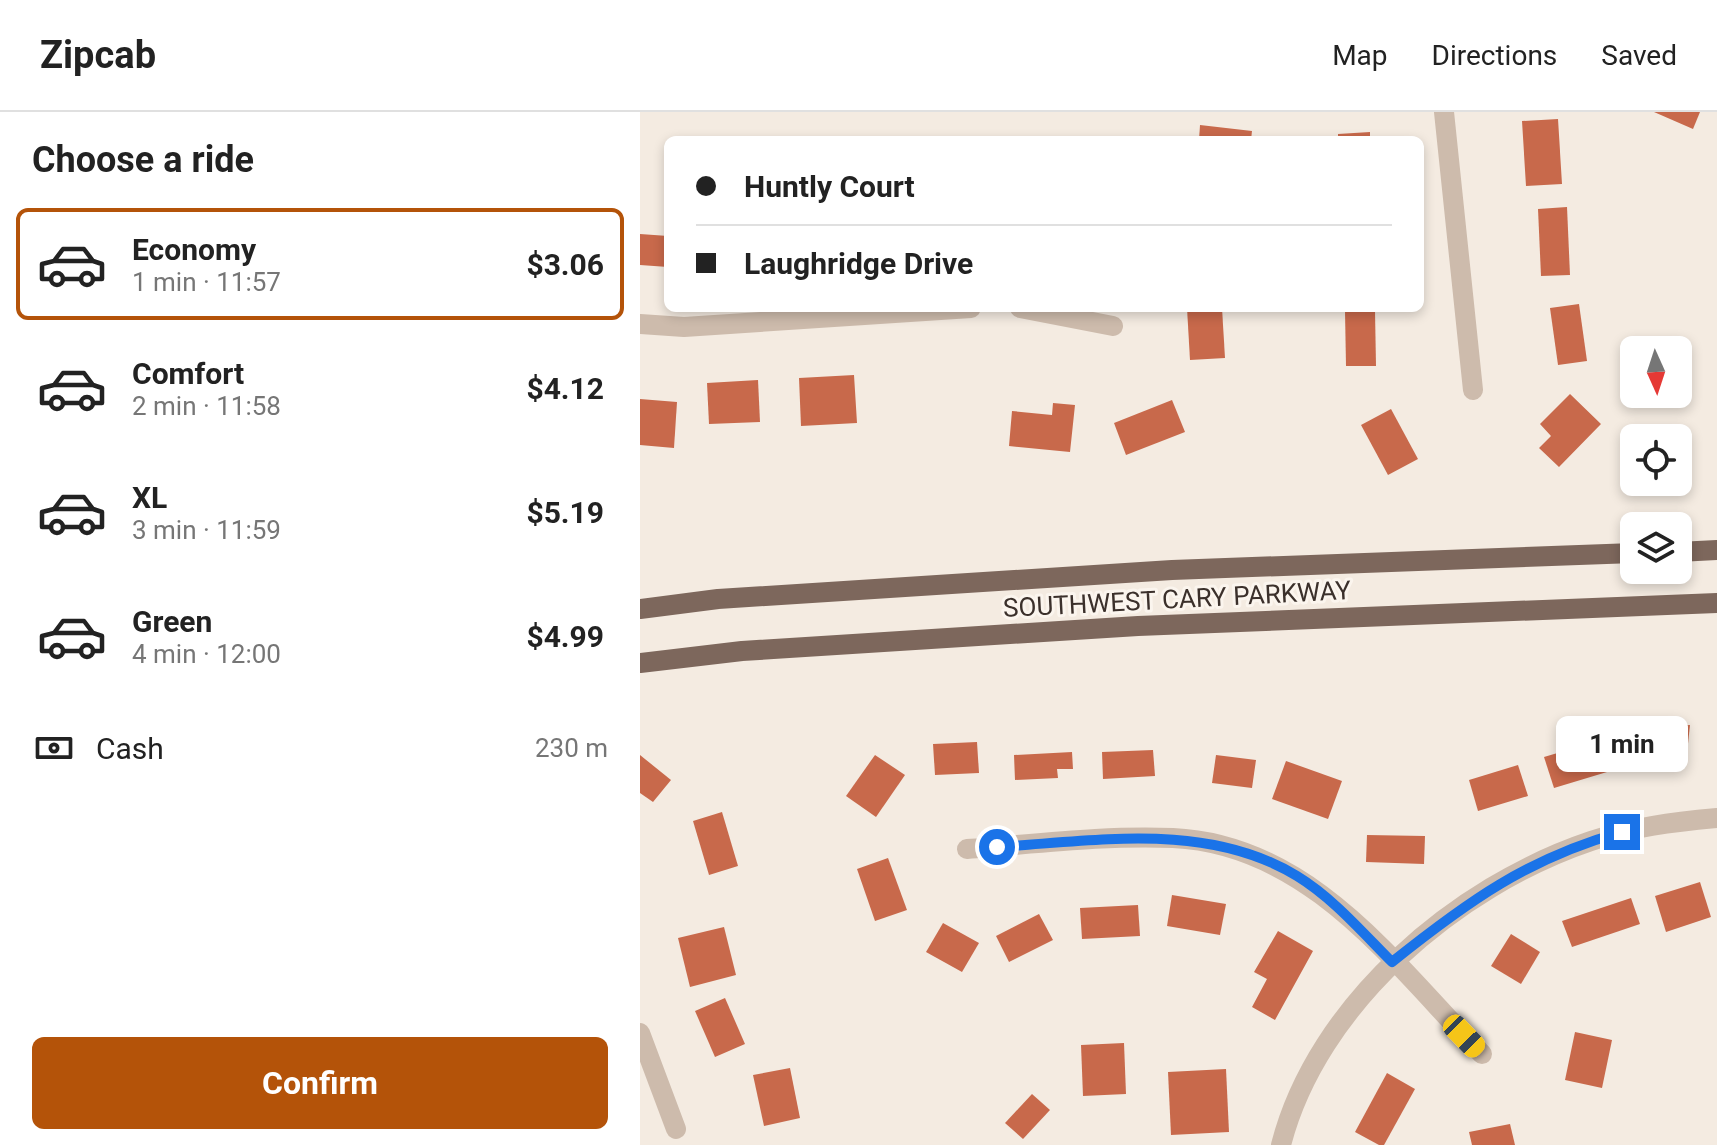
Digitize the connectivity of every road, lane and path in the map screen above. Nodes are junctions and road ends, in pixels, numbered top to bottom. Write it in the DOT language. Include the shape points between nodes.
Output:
graph roads {
  1 [pos="1444,112"];
  2 [pos="911,312"];
  3 [pos="1041,312"];
  4 [pos="640,324"];
  5 [pos="1113,326"];
  6 [pos="1473,390"];
  7 [pos="1717,550"];
  8 [pos="1692,551"];
  9 [pos="1620,554"];
  10 [pos="1717,603"];
  11 [pos="640,609"];
  12 [pos="640,663"];
  13 [pos="1717,818"];
  14 [pos="967,849"];
  15 [pos="1392,962"];
  16 [pos="640,1033"];
  17 [pos="1482,1054"];
  18 [pos="676,1129"];
  19 [pos="1281,1145"];
  1 -- 6 [label="street"];
  2 -- 4 [label="street" via="684,327"];
  3 -- 5 [label="street"];
  7 -- 8 [label="main road"];
  9 -- 11 [label="main road, SOUTHWEST CARY PARKWAY" via="1157,571 733,598"];
  10 -- 12 [label="main road, SOUTHWEST CARY PARKWAY" via="1138,626 742,651"];
  13 -- 15 [label="street" via="1622,832 1530,867 1472,899"];
  14 -- 15 [label="street" via="1174,838 1238,851 1299,877 1334,903"];
  15 -- 17 [label="street"];
  15 -- 19 [label="street" via="1319,1058 1297,1095"];
  16 -- 18 [label="street"];
}
